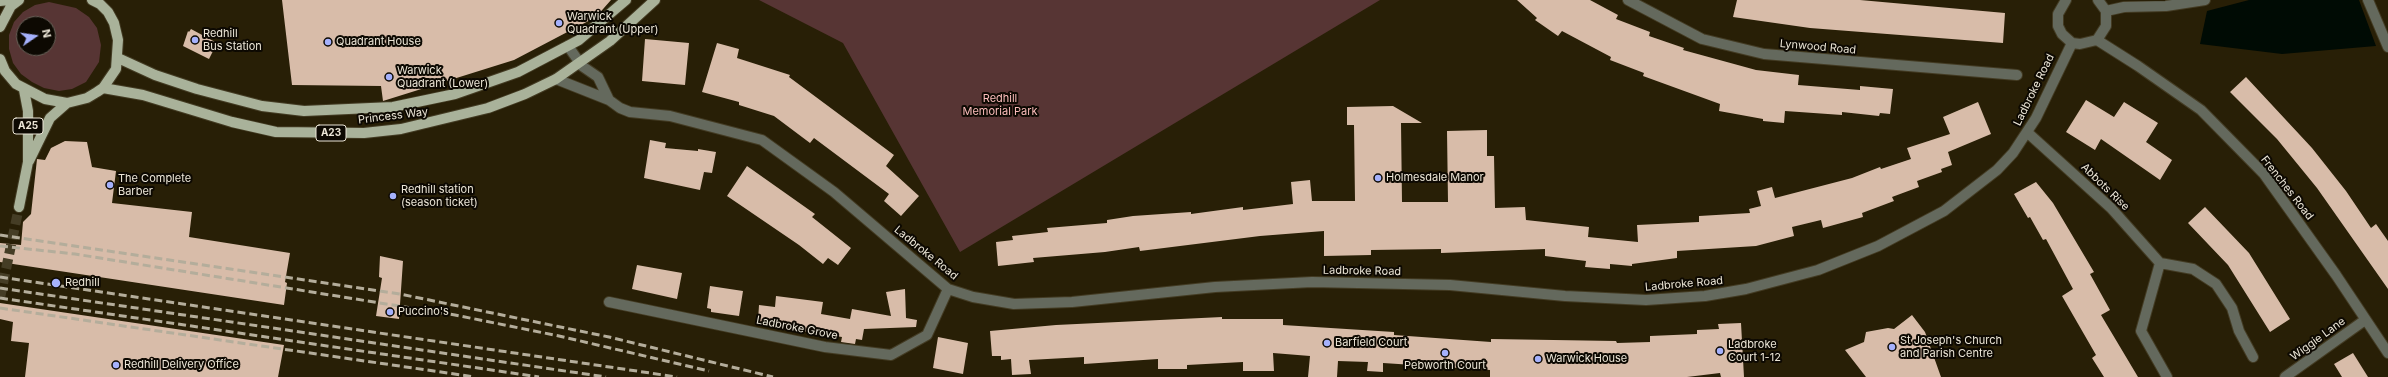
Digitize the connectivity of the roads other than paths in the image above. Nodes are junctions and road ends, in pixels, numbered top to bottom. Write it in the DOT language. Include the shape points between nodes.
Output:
graph roads {
  1 [pos="9,0"];
  2 [pos="19,0"];
  3 [pos="92,0"];
  4 [pos="626,0"];
  5 [pos="655,0"];
  6 [pos="1628,0"];
  7 [pos="2066,0"];
  8 [pos="2098,0"];
  9 [pos="2204,0"];
  10 [pos="2368,0"];
  11 [pos="0,1"];
  12 [pos="2106,11"];
  13 [pos="0,27"];
  14 [pos="2097,40"];
  15 [pos="2072,43"];
  16 [pos="568,46"];
  17 [pos="2388,47"];
  18 [pos="118,58"];
  19 [pos="580,61"];
  20 [pos="0,62"];
  21 [pos="2016,75"];
  22 [pos="556,79"];
  23 [pos="103,88"];
  24 [pos="24,90"];
  25 [pos="609,100"];
  26 [pos="67,103"];
  27 [pos="2028,133"];
  28 [pos="28,162"];
  29 [pos="19,207"];
  30 [pos="2160,263"];
  31 [pos="948,289"];
  32 [pos="609,302"];
  33 [pos="2365,320"];
  34 [pos="2388,353"];
  35 [pos="2254,357"];
  36 [pos="2167,377"];
  37 [pos="2285,377"];
  1 -- 11 [label="main road"];
  2 -- 13 [label="main road" via="12,6"];
  3 -- 18 [label="main road" via="100,4 114,23 118,40"];
  4 -- 16 [label="main road, Princess Way / A23" via="579,40"];
  5 -- 19 [label="main road, Princess Way / A23" via="610,41"];
  6 -- 21 [label="street, Lynwood Road" via="1702,39 1764,54"];
  7 -- 15 [label="street" via="2058,14 2058,26"];
  8 -- 12 [label="street"];
  9 -- 12 [label="street"];
  10 -- 17 [label="street"];
  12 -- 14 [label="street" via="2106,26"];
  14 -- 15 [label="street" via="2089,44"];
  14 -- 33 [label="street, Frenches Road" via="2201,110 2264,174 2336,274"];
  15 -- 27 [label="street, Ladbroke Road"];
  16 -- 18 [label="main road, Princess Way / A23" via="518,72 455,94 393,107 345,110 304,111 262,106 196,89 155,75"];
  16 -- 19 [label="street"];
  18 -- 23 [label="main road" via="116,69"];
  19 -- 22 [label="main road, Princess Way / A23"];
  19 -- 25 [label="street" via="582,66 598,77"];
  20 -- 24 [label="main road" via="10,78"];
  22 -- 23 [label="main road, Princess Way / A23" via="525,94 455,117 401,129 364,133 276,132 143,96"];
  22 -- 25 [label="street, Ladbroke Road"];
  23 -- 26 [label="main road" via="87,98"];
  24 -- 26 [label="main road" via="45,99"];
  24 -- 28 [label="main road, A25" via="28,111"];
  25 -- 31 [label="street, Ladbroke Road" via="630,112 670,116 762,140 834,192"];
  26 -- 28 [label="main road, A25" via="50,118"];
  27 -- 30 [label="street, Abbots Rise" via="2111,208"];
  27 -- 31 [label="street, Ladbroke Road" via="1997,170 1944,211 1914,228 1818,270 1746,289 1705,296 1646,300 1565,296 1450,285 1312,282 1215,287 1072,302 1014,304 973,297"];
  28 -- 29 [label="main road, A25"];
  30 -- 35 [label="street" via="2192,269 2216,284 2232,308 2239,331"];
  30 -- 36 [label="street" via="2141,331"];
  31 -- 32 [label="street, Ladbroke Grove" via="927,335 891,355 825,347"];
  33 -- 34 [label="street, Frenches Road"];
  33 -- 37 [label="street, Wiggie Lane"];
}
